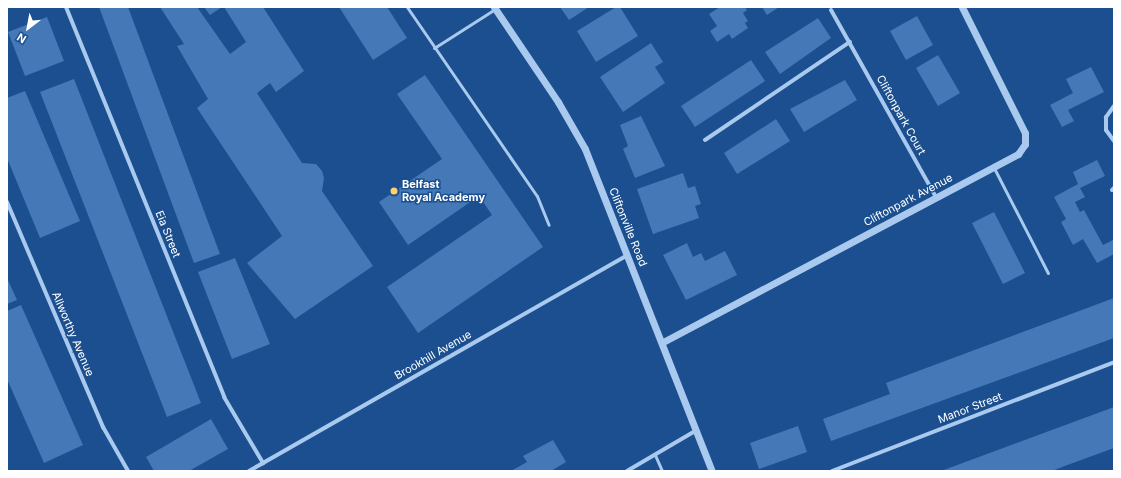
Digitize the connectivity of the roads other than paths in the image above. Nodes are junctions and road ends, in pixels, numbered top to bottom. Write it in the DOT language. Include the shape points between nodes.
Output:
graph roads {
  1 [pos="66,7"];
  2 [pos="407,7"];
  3 [pos="962,7"];
  4 [pos="495,8"];
  5 [pos="831,10"];
  6 [pos="850,42"];
  7 [pos="434,48"];
  8 [pos="1114,106"];
  9 [pos="706,140"];
  10 [pos="1114,141"];
  11 [pos="993,167"];
  12 [pos="936,197"];
  13 [pos="7,202"];
  14 [pos="549,225"];
  15 [pos="627,255"];
  16 [pos="1048,273"];
  17 [pos="663,342"];
  18 [pos="1114,362"];
  19 [pos="697,430"];
  20 [pos="655,455"];
  21 [pos="263,463"];
  22 [pos="128,471"];
  23 [pos="249,471"];
  24 [pos="627,471"];
  25 [pos="662,471"];
  26 [pos="712,471"];
  27 [pos="832,471"];
  1 -- 21 [label="street, Eia Street" via="224,397"];
  2 -- 7 [label="lane"];
  3 -- 11 [label="street, Cliftonpark Avenue" via="1025,133 1025,144 1018,154"];
  4 -- 7 [label="lane"];
  4 -- 15 [label="street, Cliftonville Road" via="558,102 585,149"];
  5 -- 6 [label="street, Cliftonpark Court"];
  6 -- 9 [label="street"];
  6 -- 12 [label="street, Cliftonpark Court"];
  7 -- 14 [label="lane" via="537,196"];
  8 -- 10 [label="street" via="1106,117 1106,130"];
  11 -- 12 [label="street, Cliftonpark Avenue"];
  11 -- 16 [label="lane"];
  12 -- 17 [label="street, Cliftonpark Avenue"];
  13 -- 22 [label="street, Allworthy Avenue" via="103,427"];
  15 -- 17 [label="street, Cliftonville Road"];
  15 -- 21 [label="street, Brookhill Avenue"];
  17 -- 19 [label="street, Cliftonville Road"];
  18 -- 27 [label="street, Manor Street"];
  19 -- 20 [label="street"];
  19 -- 26 [label="street, Cliftonville Road"];
  20 -- 24 [label="street"];
  20 -- 25 [label="lane"];
  21 -- 23 [label="street, Brookhill Avenue"];
}
